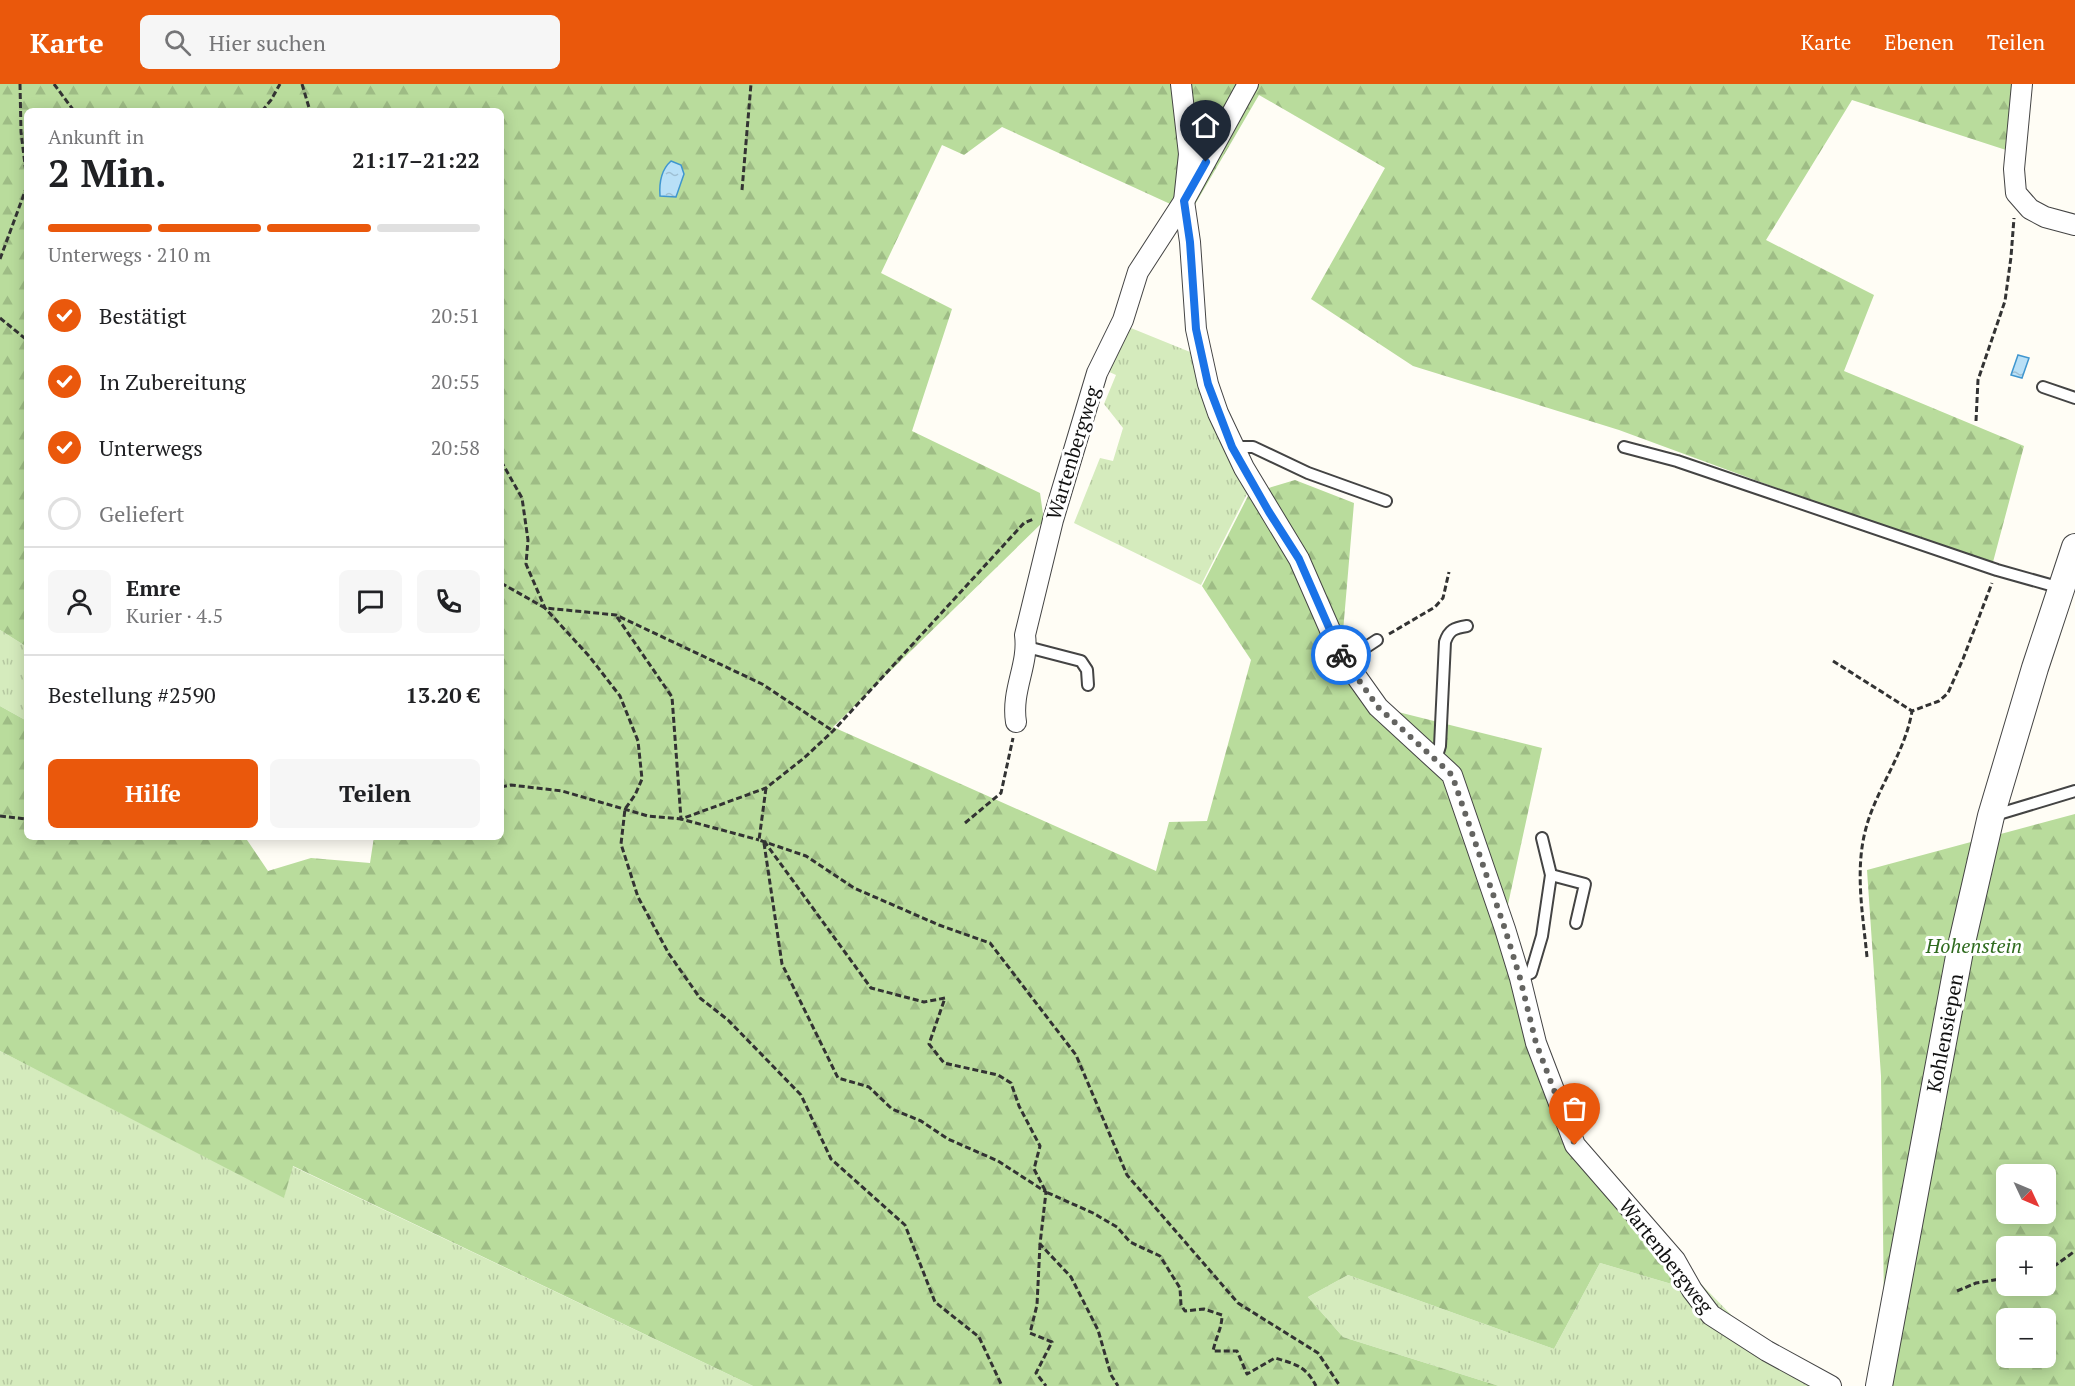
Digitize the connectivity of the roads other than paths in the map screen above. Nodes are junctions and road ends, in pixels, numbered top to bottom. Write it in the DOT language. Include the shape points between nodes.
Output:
graph roads {
  1 [pos="1181,84"];
  2 [pos="1248,84"];
  3 [pos="2022,84"];
  4 [pos="1184,201"];
  5 [pos="2075,225"];
  6 [pos="2043,387"];
  7 [pos="2075,398"];
  8 [pos="1232,447"];
  9 [pos="1624,447"];
  10 [pos="1386,501"];
  11 [pos="2075,547"];
  12 [pos="2067,577"];
  13 [pos="1467,626"];
  14 [pos="1377,640"];
  15 [pos="1027,647"];
  16 [pos="1345,661"];
  17 [pos="1088,685"];
  18 [pos="1016,722"];
  19 [pos="1436,759"];
  20 [pos="2075,791"];
  21 [pos="1991,816"];
  22 [pos="1542,838"];
  23 [pos="1551,875"];
  24 [pos="1576,924"];
  25 [pos="1520,978"];
  26 [pos="1831,1386"];
  27 [pos="1879,1386"];
  1 -- 4 [label="street, Wartenbergweg" via="1189,154"];
  2 -- 4 [label="street"];
  3 -- 5 [label="street" via="2014,169 2016,193 2030,209"];
  4 -- 8 [label="street, Wartenbergweg" via="1196,329 1208,384"];
  4 -- 15 [label="street, Wartenbergweg" via="1138,272 1123,320 1097,374 1053,520 1025,635"];
  6 -- 7 [label="lane"];
  8 -- 10 [label="lane" via="1252,447 1308,473"];
  8 -- 16 [label="street, Wartenbergweg" via="1299,559"];
  9 -- 12 [label="lane" via="1677,461 1996,570"];
  11 -- 12 [label="street, Kohlensiepen"];
  12 -- 21 [label="street, Kohlensiepen"];
  13 -- 19 [label="lane" via="1452,629 1444,642 1440,746"];
  14 -- 16 [label="lane"];
  15 -- 17 [label="lane" via="1081,661 1087,670"];
  15 -- 18 [label="street, Wartenbergweg" via="1014,706"];
  16 -- 19 [label="street, Wartenbergweg" via="1378,707"];
  19 -- 25 [label="street, Wartenbergweg" via="1452,775"];
  20 -- 21 [label="lane"];
  21 -- 27 [label="street, Kohlensiepen" via="1960,951"];
  22 -- 23 [label="lane"];
  23 -- 24 [label="lane" via="1585,884"];
  23 -- 25 [label="lane" via="1542,936 1531,973"];
  25 -- 26 [label="street, Wartenbergweg" via="1536,1043 1575,1145 1675,1260 1711,1315"];
}
